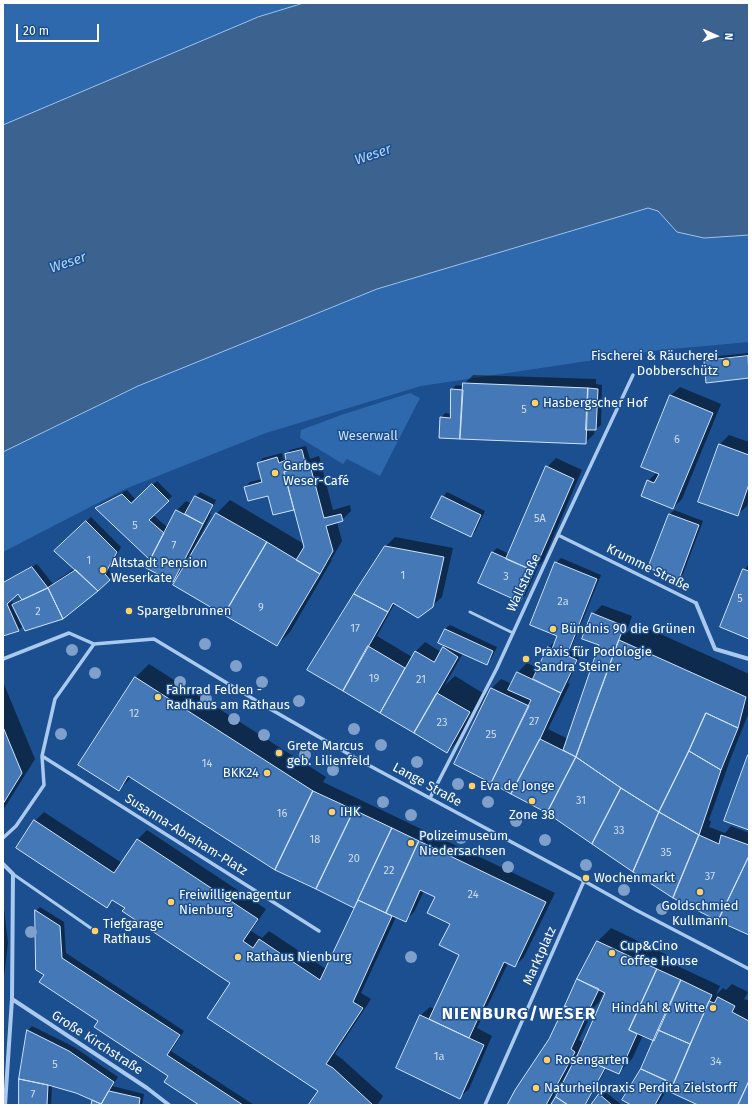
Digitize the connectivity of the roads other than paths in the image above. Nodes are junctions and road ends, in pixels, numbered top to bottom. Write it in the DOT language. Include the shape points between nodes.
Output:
graph roads {
  1 [pos="633,375"];
  2 [pos="558,535"];
  3 [pos="696,603"];
  4 [pos="470,612"];
  5 [pos="513,633"];
  6 [pos="94,644"];
  7 [pos="3,659"];
  8 [pos="749,659"];
  9 [pos="42,756"];
  10 [pos="430,798"];
  11 [pos="3,838"];
  12 [pos="3,864"];
  13 [pos="12,874"];
  14 [pos="584,881"];
  15 [pos="95,931"];
  16 [pos="319,931"];
  17 [pos="749,969"];
  18 [pos="12,999"];
  19 [pos="5,1105"];
  20 [pos="169,1105"];
  21 [pos="485,1105"];
  1 -- 2 [label="street, Wallstraße"];
  2 -- 3 [label="street, Krumme Straße"];
  2 -- 5 [label="street, Wallstraße"];
  3 -- 8 [label="street, Krumme Straße" via="715,649"];
  4 -- 5 [label="lane"];
  5 -- 10 [label="street, Wallstraße"];
  6 -- 7 [label="street" via="69,633"];
  6 -- 9 [label="street" via="55,699"];
  6 -- 10 [label="street, Lange Straße" via="154,639 265,706"];
  9 -- 11 [label="street" via="44,785 16,826"];
  9 -- 16 [label="street, Susanna-Abraham-Platz"];
  10 -- 14 [label="street, Lange Straße"];
  12 -- 13 [label="street"];
  13 -- 15 [label="lane"];
  13 -- 18 [label="street"];
  14 -- 17 [label="street, Lange Straße"];
  14 -- 21 [label="street, Marktplatz"];
  18 -- 19 [label="street"];
  18 -- 20 [label="street, Große Kirchstraße"];
}
